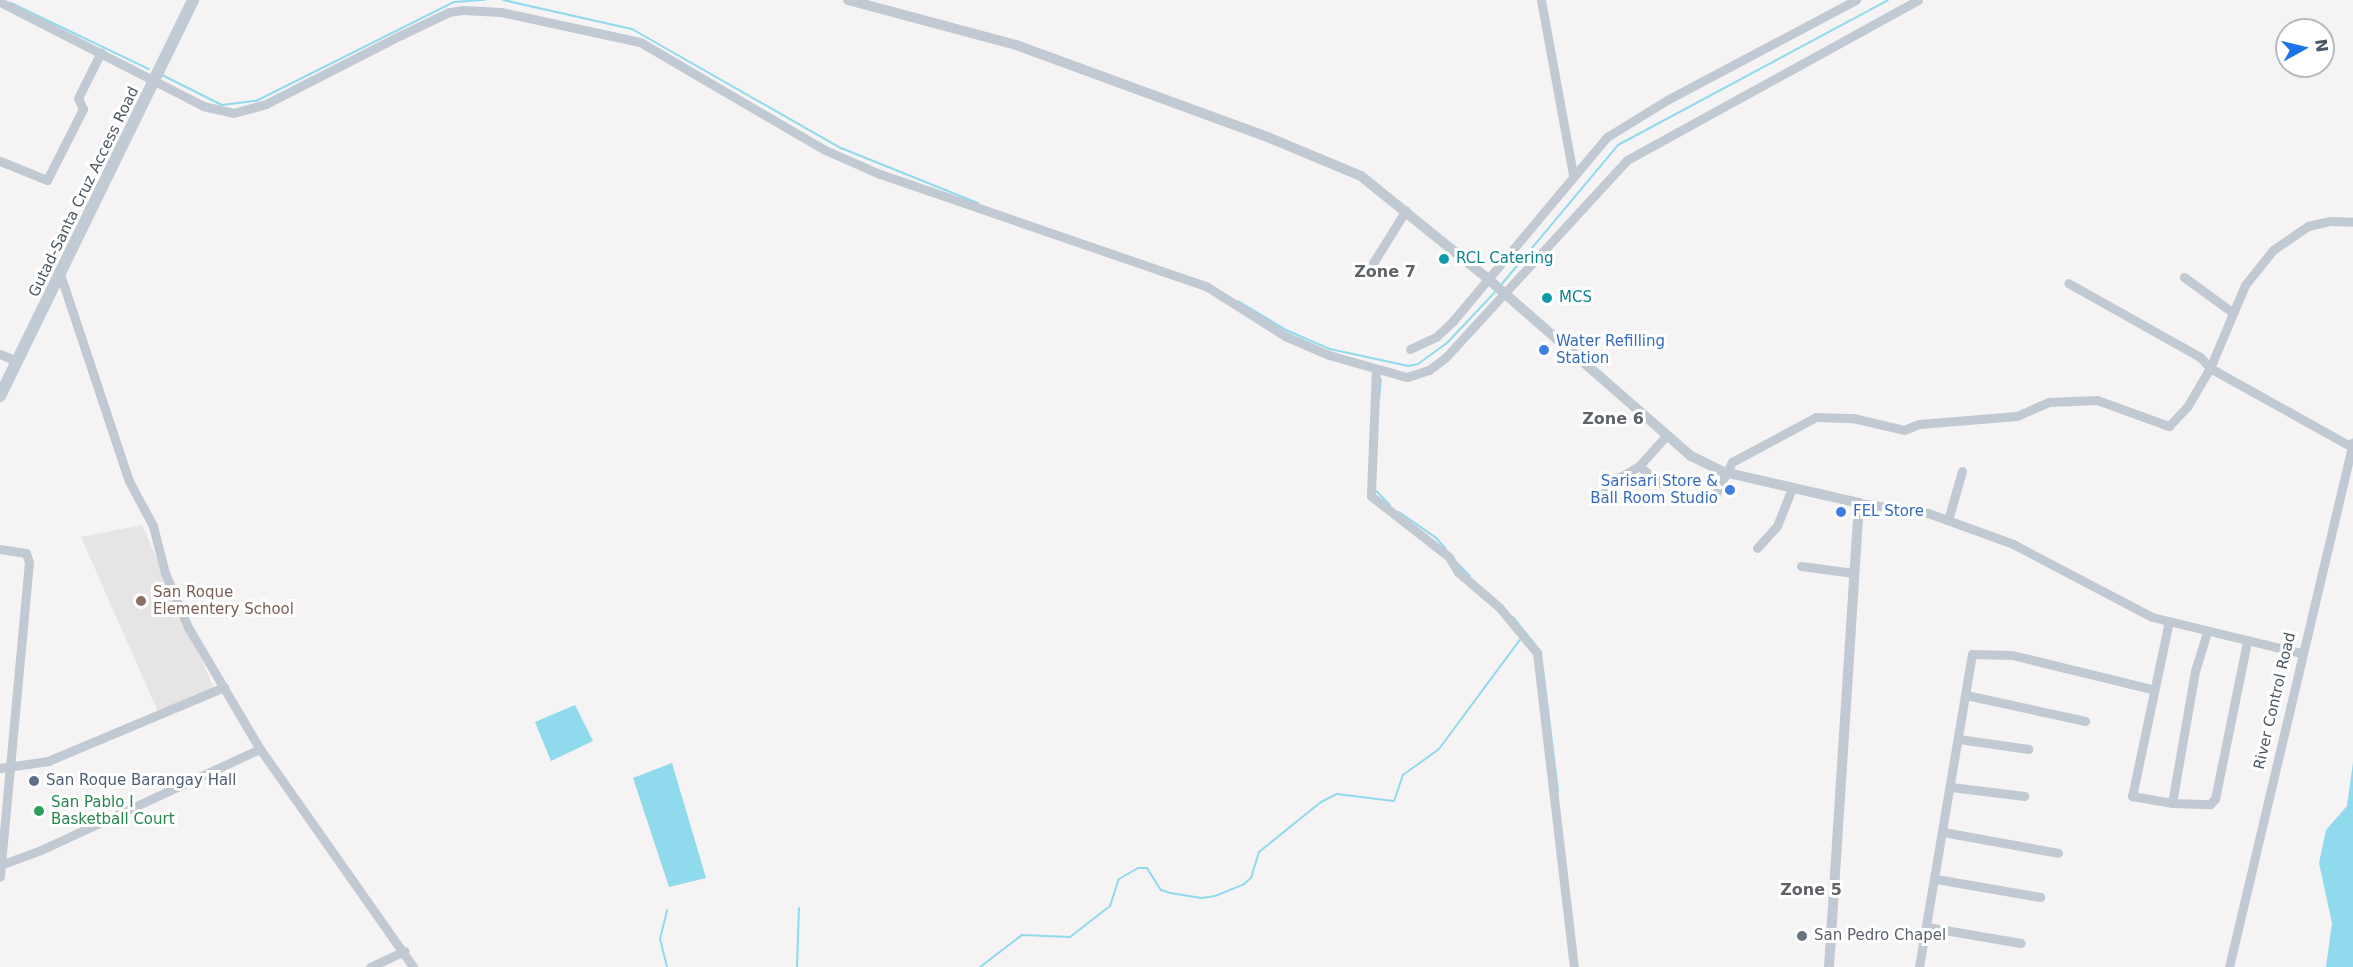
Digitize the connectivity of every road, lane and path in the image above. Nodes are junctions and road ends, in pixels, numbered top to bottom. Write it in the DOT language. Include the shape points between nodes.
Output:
graph roads {
  1 [pos="193,0"];
  2 [pos="848,0"];
  3 [pos="1541,0"];
  4 [pos="1856,0"];
  5 [pos="1918,0"];
  6 [pos="0,2"];
  7 [pos="101,52"];
  8 [pos="155,78"];
  9 [pos="0,161"];
  10 [pos="1573,175"];
  11 [pos="1406,210"];
  12 [pos="2353,222"];
  13 [pos="1373,263"];
  14 [pos="61,277"];
  15 [pos="2184,277"];
  16 [pos="2068,283"];
  17 [pos="1497,288"];
  18 [pos="2232,312"];
  19 [pos="1410,349"];
  20 [pos="0,354"];
  21 [pos="17,361"];
  22 [pos="2210,368"];
  23 [pos="1376,369"];
  24 [pos="0,396"];
  25 [pos="1666,436"];
  26 [pos="2352,444"];
  27 [pos="1639,466"];
  28 [pos="1962,471"];
  29 [pos="1724,472"];
  30 [pos="1660,483"];
  31 [pos="1792,488"];
  32 [pos="1603,494"];
  33 [pos="1712,501"];
  34 [pos="1859,503"];
  35 [pos="1948,520"];
  36 [pos="1757,548"];
  37 [pos="0,549"];
  38 [pos="1801,566"];
  39 [pos="1854,573"];
  40 [pos="2169,621"];
  41 [pos="2207,632"];
  42 [pos="2247,642"];
  43 [pos="2301,653"];
  44 [pos="224,687"];
  45 [pos="2152,688"];
  46 [pos="1966,695"];
  47 [pos="2085,721"];
  48 [pos="1959,739"];
  49 [pos="260,749"];
  50 [pos="2028,749"];
  51 [pos="4,768"];
  52 [pos="1951,787"];
  53 [pos="2024,796"];
  54 [pos="2172,803"];
  55 [pos="1943,832"];
  56 [pos="2058,853"];
  57 [pos="1,865"];
  58 [pos="0,877"];
  59 [pos="1936,879"];
  60 [pos="2040,897"];
  61 [pos="1927,927"];
  62 [pos="2021,943"];
  63 [pos="404,951"];
  64 [pos="370,967"];
  65 [pos="413,967"];
  66 [pos="1574,967"];
  67 [pos="1828,967"];
  68 [pos="1920,967"];
  69 [pos="2229,967"];
  1 -- 8 [label="main road, Gutad-Santa Cruz Access Road"];
  2 -- 11 [label="street" via="1016,45 1270,138 1361,177"];
  3 -- 10 [label="street"];
  4 -- 10 [label="street" via="1632,121 1607,137"];
  5 -- 17 [label="street" via="1640,150"];
  6 -- 7 [label="street"];
  7 -- 8 [label="street"];
  7 -- 9 [label="street" via="78,98 83,108 47,180"];
  8 -- 14 [label="main road, Gutad-Santa Cruz Access Road"];
  8 -- 23 [label="street" via="203,106 233,113 266,104 448,12 501,12 586,29 640,42 825,150 880,174 1206,286 1285,336"];
  10 -- 17 [label="street" via="1525,240"];
  11 -- 13 [label="street"];
  11 -- 17 [label="street"];
  12 -- 18 [label="street" via="2330,221 2308,226 2274,250 2245,285"];
  14 -- 21 [label="main road, Gutad-Santa Cruz Access Road"];
  14 -- 44 [label="street" via="129,481 153,526 165,573 188,627"];
  15 -- 18 [label="street"];
  16 -- 22 [label="street" via="2200,357"];
  17 -- 19 [label="street" via="1436,337"];
  17 -- 23 [label="street" via="1429,370 1407,377"];
  17 -- 25 [label="street"];
  18 -- 22 [label="street" via="2228,334"];
  20 -- 21 [label="street"];
  21 -- 24 [label="main road, Gutad-Santa Cruz Access Road"];
  22 -- 26 [label="street"];
  22 -- 29 [label="street" via="2187,407 2169,426 2097,400 2049,402 2017,416 1919,424 1904,430 1853,418 1816,417 1744,452"];
  23 -- 66 [label="street" via="1371,496 1431,541 1530,640 1537,653"];
  25 -- 27 [label="street"];
  25 -- 29 [label="street" via="1691,456"];
  26 -- 43 [label="street, River Control Road"];
  27 -- 30 [label="street"];
  27 -- 32 [label="street" via="1615,480"];
  28 -- 35 [label="street"];
  29 -- 31 [label="street"];
  29 -- 33 [label="street"];
  31 -- 34 [label="street"];
  31 -- 36 [label="street" via="1777,526"];
  34 -- 35 [label="street" via="1928,513"];
  34 -- 39 [label="street"];
  35 -- 40 [label="street" via="2013,544 2134,610"];
  37 -- 51 [label="street" via="24,553 29,559"];
  38 -- 39 [label="street"];
  39 -- 67 [label="street"];
  40 -- 41 [label="street"];
  40 -- 45 [label="street"];
  41 -- 42 [label="street"];
  41 -- 54 [label="street" via="2195,671"];
  42 -- 43 [label="street"];
  42 -- 54 [label="street" via="2215,799 2210,804"];
  43 -- 69 [label="street, River Control Road"];
  44 -- 49 [label="street"];
  44 -- 51 [label="street" via="42,763"];
  45 -- 46 [label="street" via="2103,674 1982,652 1972,654"];
  45 -- 54 [label="street" via="2132,796"];
  46 -- 47 [label="street"];
  46 -- 48 [label="street"];
  48 -- 50 [label="street"];
  48 -- 52 [label="street"];
  49 -- 57 [label="street"];
  49 -- 63 [label="street"];
  51 -- 57 [label="street"];
  52 -- 53 [label="street"];
  52 -- 55 [label="street"];
  55 -- 56 [label="street"];
  55 -- 59 [label="street"];
  57 -- 58 [label="street"];
  59 -- 60 [label="street"];
  59 -- 61 [label="street"];
  61 -- 62 [label="street"];
  61 -- 68 [label="street"];
  63 -- 64 [label="street"];
  63 -- 65 [label="street"];
}
